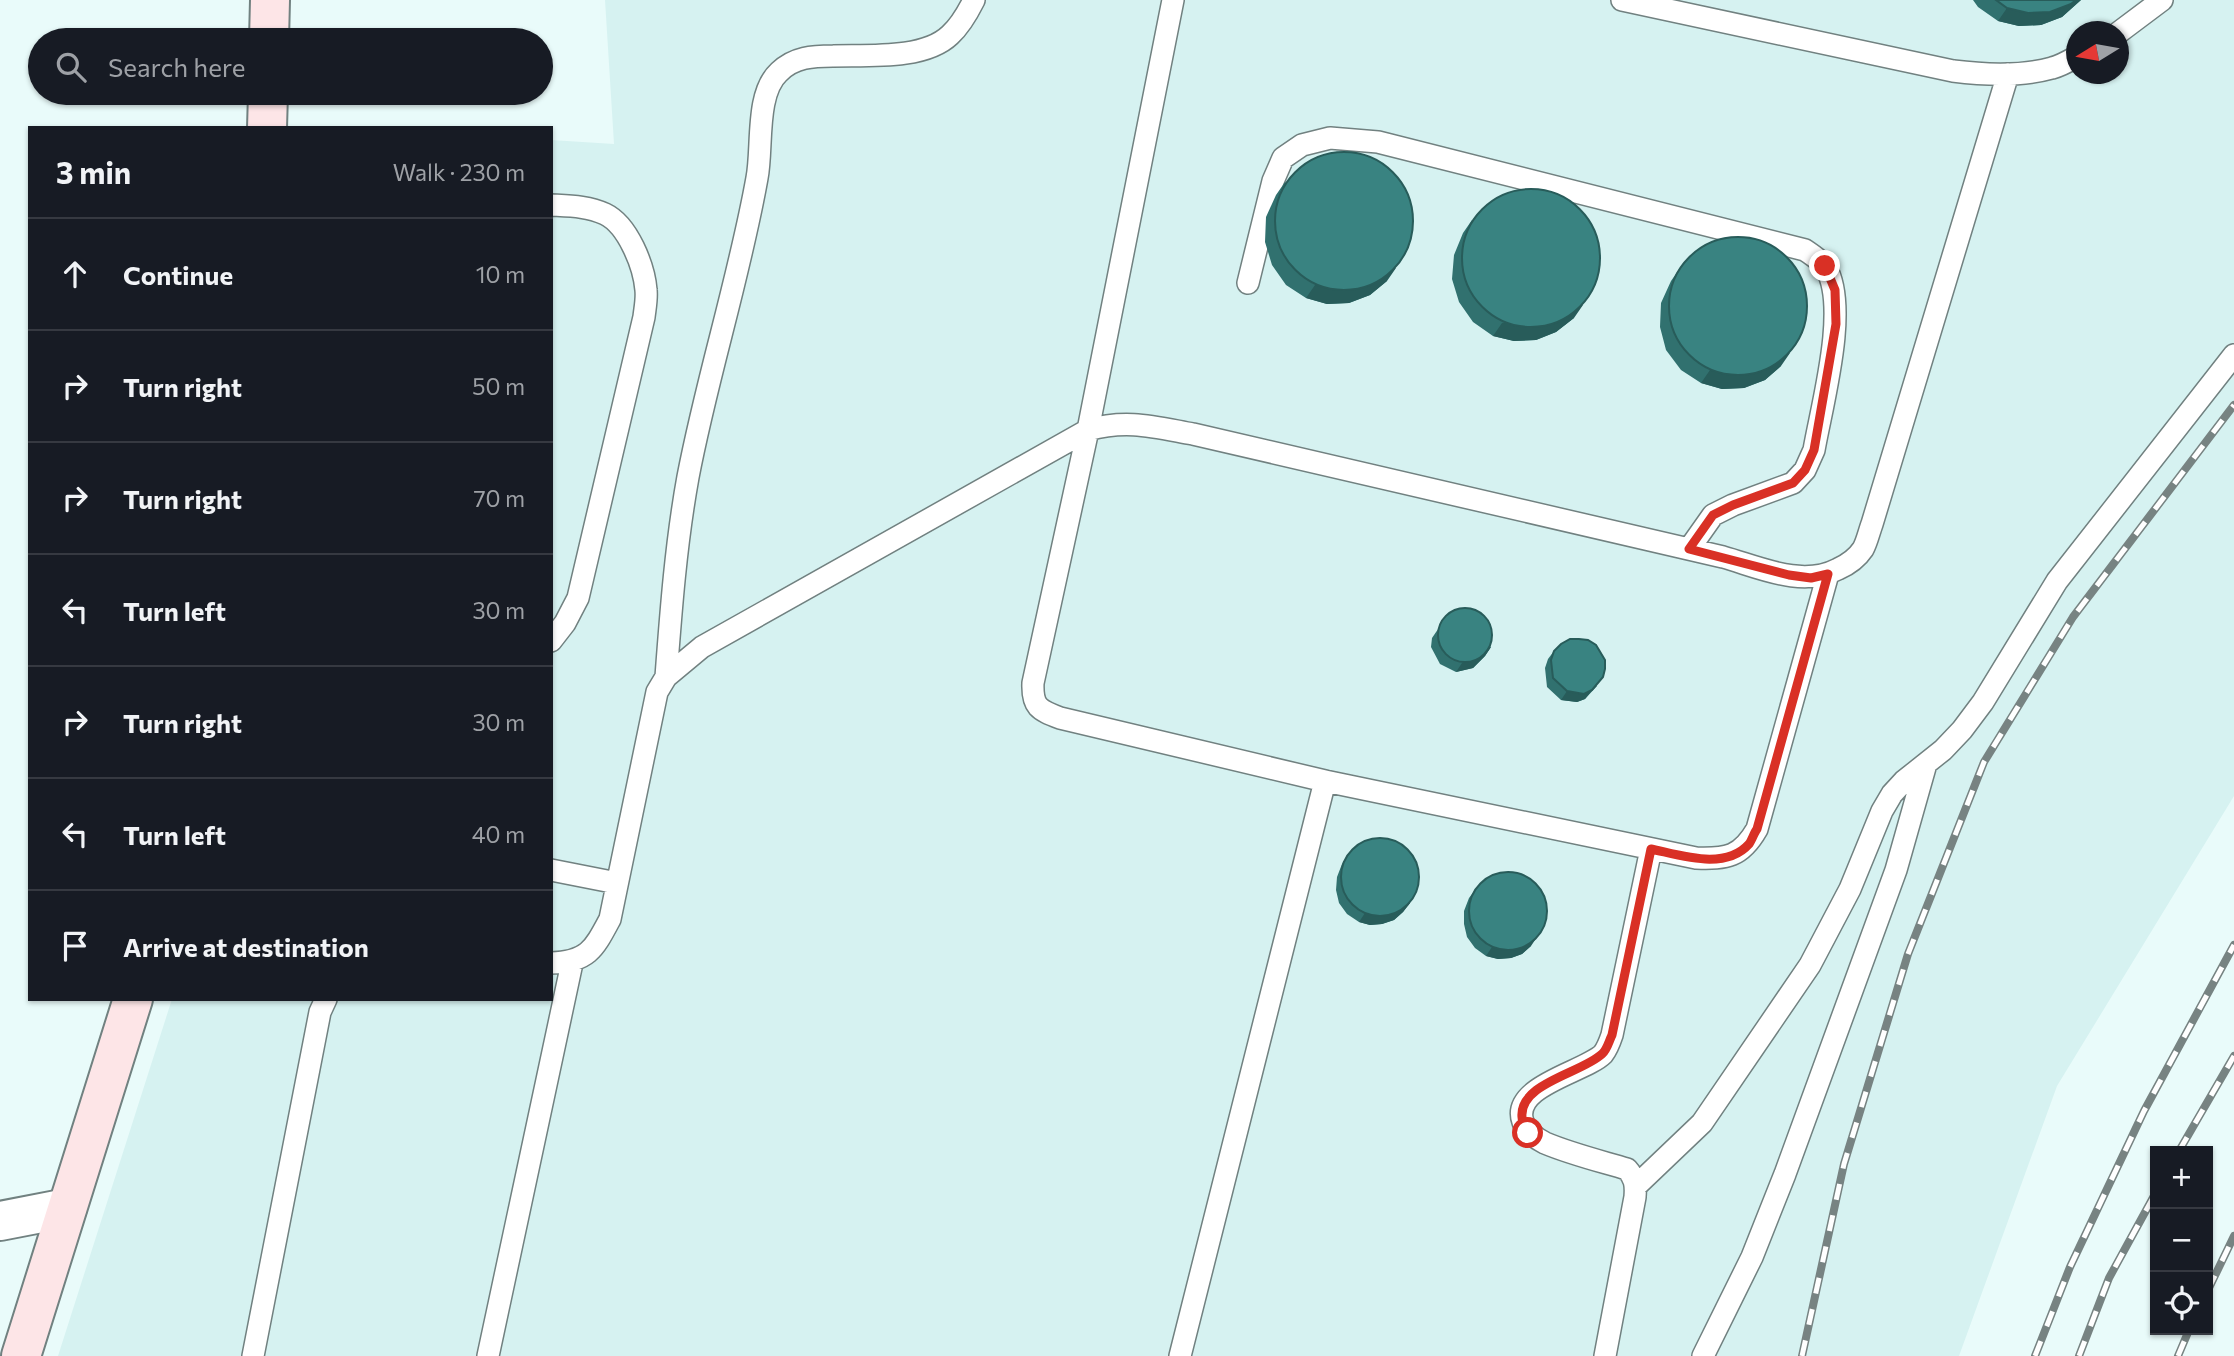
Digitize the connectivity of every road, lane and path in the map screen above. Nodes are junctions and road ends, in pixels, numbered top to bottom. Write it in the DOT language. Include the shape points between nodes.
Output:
graph roads {
  1 [pos="270,0"];
  2 [pos="974,0"];
  3 [pos="1173,0"];
  4 [pos="1622,0"];
  5 [pos="2162,0"];
  6 [pos="2129,25"];
  7 [pos="269,28"];
  8 [pos="2066,62"];
  9 [pos="2008,74"];
  10 [pos="268,105"];
  11 [pos="267,126"];
  12 [pos="553,205"];
  13 [pos="1248,283"];
  14 [pos="2234,355"];
  15 [pos="1087,430"];
  16 [pos="1689,549"];
  17 [pos="1828,574"];
  18 [pos="553,638"];
  19 [pos="666,677"];
  20 [pos="1926,764"];
  21 [pos="1325,782"];
  22 [pos="1651,849"];
  23 [pos="553,870"];
  24 [pos="617,883"];
  25 [pos="561,963"];
  26 [pos="132,1001"];
  27 [pos="325,1001"];
  28 [pos="1636,1186"];
  29 [pos="67,1208"];
  30 [pos="0,1221"];
  31 [pos="21,1356"];
  32 [pos="253,1356"];
  33 [pos="488,1356"];
  34 [pos="1180,1356"];
  35 [pos="1605,1356"];
  36 [pos="1703,1356"];
  1 -- 7 [label="street"];
  2 -- 19 [label="lane" via="950,36 926,49 792,61 767,88 758,177 688,476"];
  3 -- 15 [label="lane"];
  4 -- 9 [label="lane" via="1953,71"];
  5 -- 6 [label="lane"];
  8 -- 9 [label="lane"];
  9 -- 17 [label="lane" via="1872,524 1862,550 1849,564"];
  10 -- 11 [label="street"];
  12 -- 18 [label="lane" via="580,206 608,215 626,234 646,289 645,317 578,598"];
  13 -- 16 [label="lane" via="1283,158 1301,145 1330,138 1378,142 1805,250 1825,266 1835,290 1836,324 1814,450 1793,483 1713,515"];
  14 -- 20 [label="lane" via="2057,581 1962,730"];
  15 -- 16 [label="lane" via="1133,424 1193,434"];
  15 -- 19 [label="lane" via="702,647"];
  15 -- 21 [label="lane" via="1032,698 1042,712 1060,718"];
  16 -- 17 [label="lane" via="1789,575 1811,578"];
  17 -- 22 [label="lane" via="1757,829 1748,844 1717,859"];
  19 -- 24 [label="lane" via="657,692"];
  20 -- 28 [label="lane" via="1892,794 1810,965 1732,1080 1702,1123"];
  20 -- 36 [label="lane" via="1896,870 1785,1174 1752,1257"];
  21 -- 22 [label="lane"];
  21 -- 34 [label="lane"];
  22 -- 28 [label="lane" via="1612,1035 1604,1053 1535,1091 1525,1102 1521,1118 1528,1133 1545,1143 1627,1169"];
  23 -- 24 [label="lane"];
  24 -- 25 [label="lane" via="610,919 595,948"];
  25 -- 33 [label="lane"];
  26 -- 29 [label="street"];
  27 -- 32 [label="lane"];
  28 -- 35 [label="lane"];
  29 -- 30 [label="street"];
  29 -- 31 [label="street"];
}
